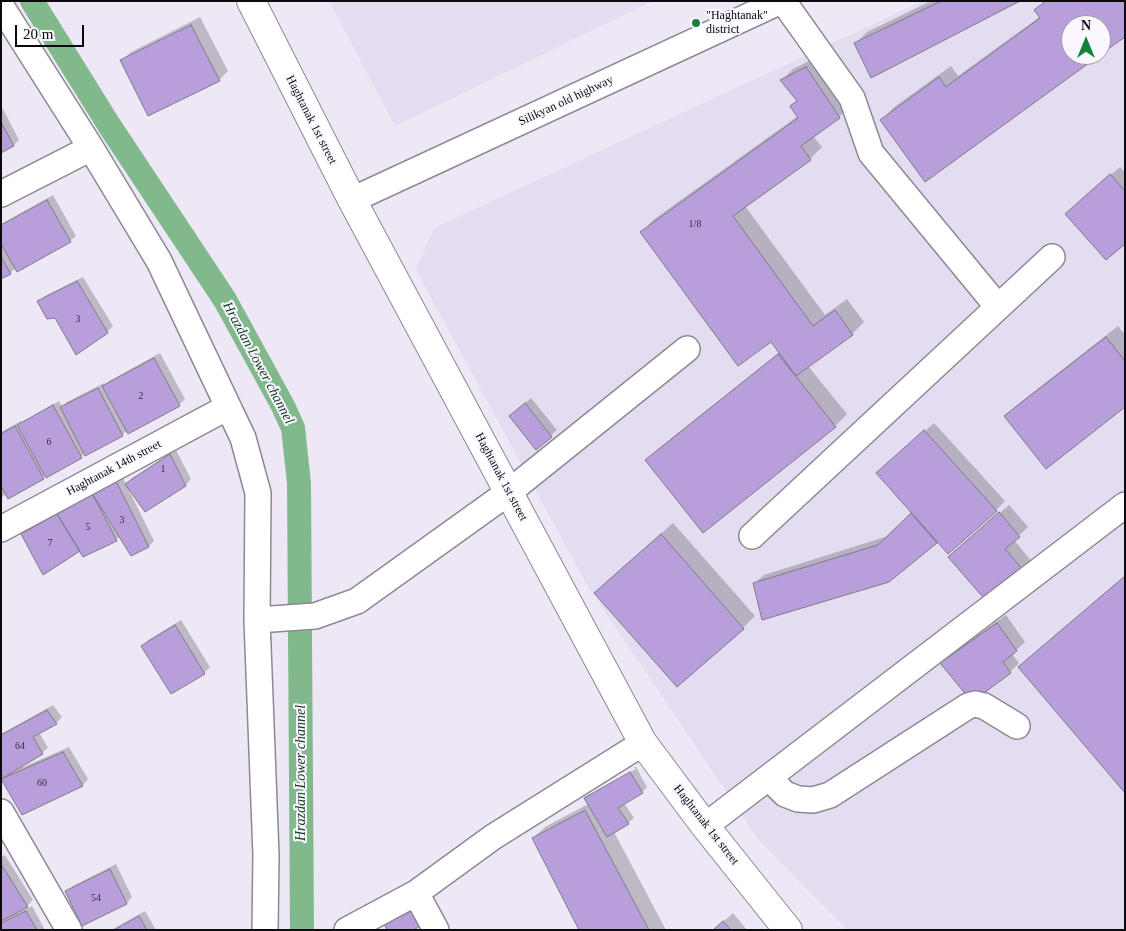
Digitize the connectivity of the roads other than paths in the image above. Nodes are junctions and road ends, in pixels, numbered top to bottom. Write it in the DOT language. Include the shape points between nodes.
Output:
graph roads {
  1 [pos="250,1"];
  2 [pos="782,1"];
  3 [pos="1,6"];
  4 [pos="91,148"];
  5 [pos="1,194"];
  6 [pos="352,200"];
  7 [pos="1052,256"];
  8 [pos="998,307"];
  9 [pos="687,349"];
  10 [pos="228,407"];
  11 [pos="509,492"];
  12 [pos="1125,504"];
  13 [pos="1,529"];
  14 [pos="752,536"];
  15 [pos="257,620"];
  16 [pos="1017,726"];
  17 [pos="643,743"];
  18 [pos="769,778"];
  19 [pos="1,812"];
  20 [pos="706,826"];
  21 [pos="416,893"];
  22 [pos="69,930"];
  23 [pos="265,930"];
  24 [pos="347,930"];
  25 [pos="436,930"];
  26 [pos="788,930"];
  1 -- 6 [label="main road, Haghtanak 1st street"];
  2 -- 6 [label="street, Silikyan old highway"];
  2 -- 8 [label="street" via="852,98 871,152"];
  3 -- 4 [label="street"];
  4 -- 5 [label="street"];
  4 -- 10 [label="street" via="159,261"];
  6 -- 11 [label="main road, Haghtanak 1st street"];
  7 -- 8 [label="street"];
  8 -- 14 [label="street"];
  9 -- 11 [label="street"];
  10 -- 13 [label="street, Haghtanak 14th street"];
  10 -- 15 [label="street" via="243,438 258,493"];
  11 -- 15 [label="street" via="357,601 315,616"];
  11 -- 17 [label="main road, Haghtanak 1st street"];
  12 -- 18 [label="street"];
  15 -- 23 [label="street" via="266,845"];
  16 -- 18 [label="street" via="984,706 968,706 830,794 813,800 785,794"];
  17 -- 20 [label="main road, Haghtanak 1st street"];
  17 -- 21 [label="street" via="493,837"];
  18 -- 20 [label="street"];
  19 -- 22 [label="street"];
  20 -- 26 [label="main road, Haghtanak 1st street"];
  21 -- 24 [label="street"];
  21 -- 25 [label="street"];
}
